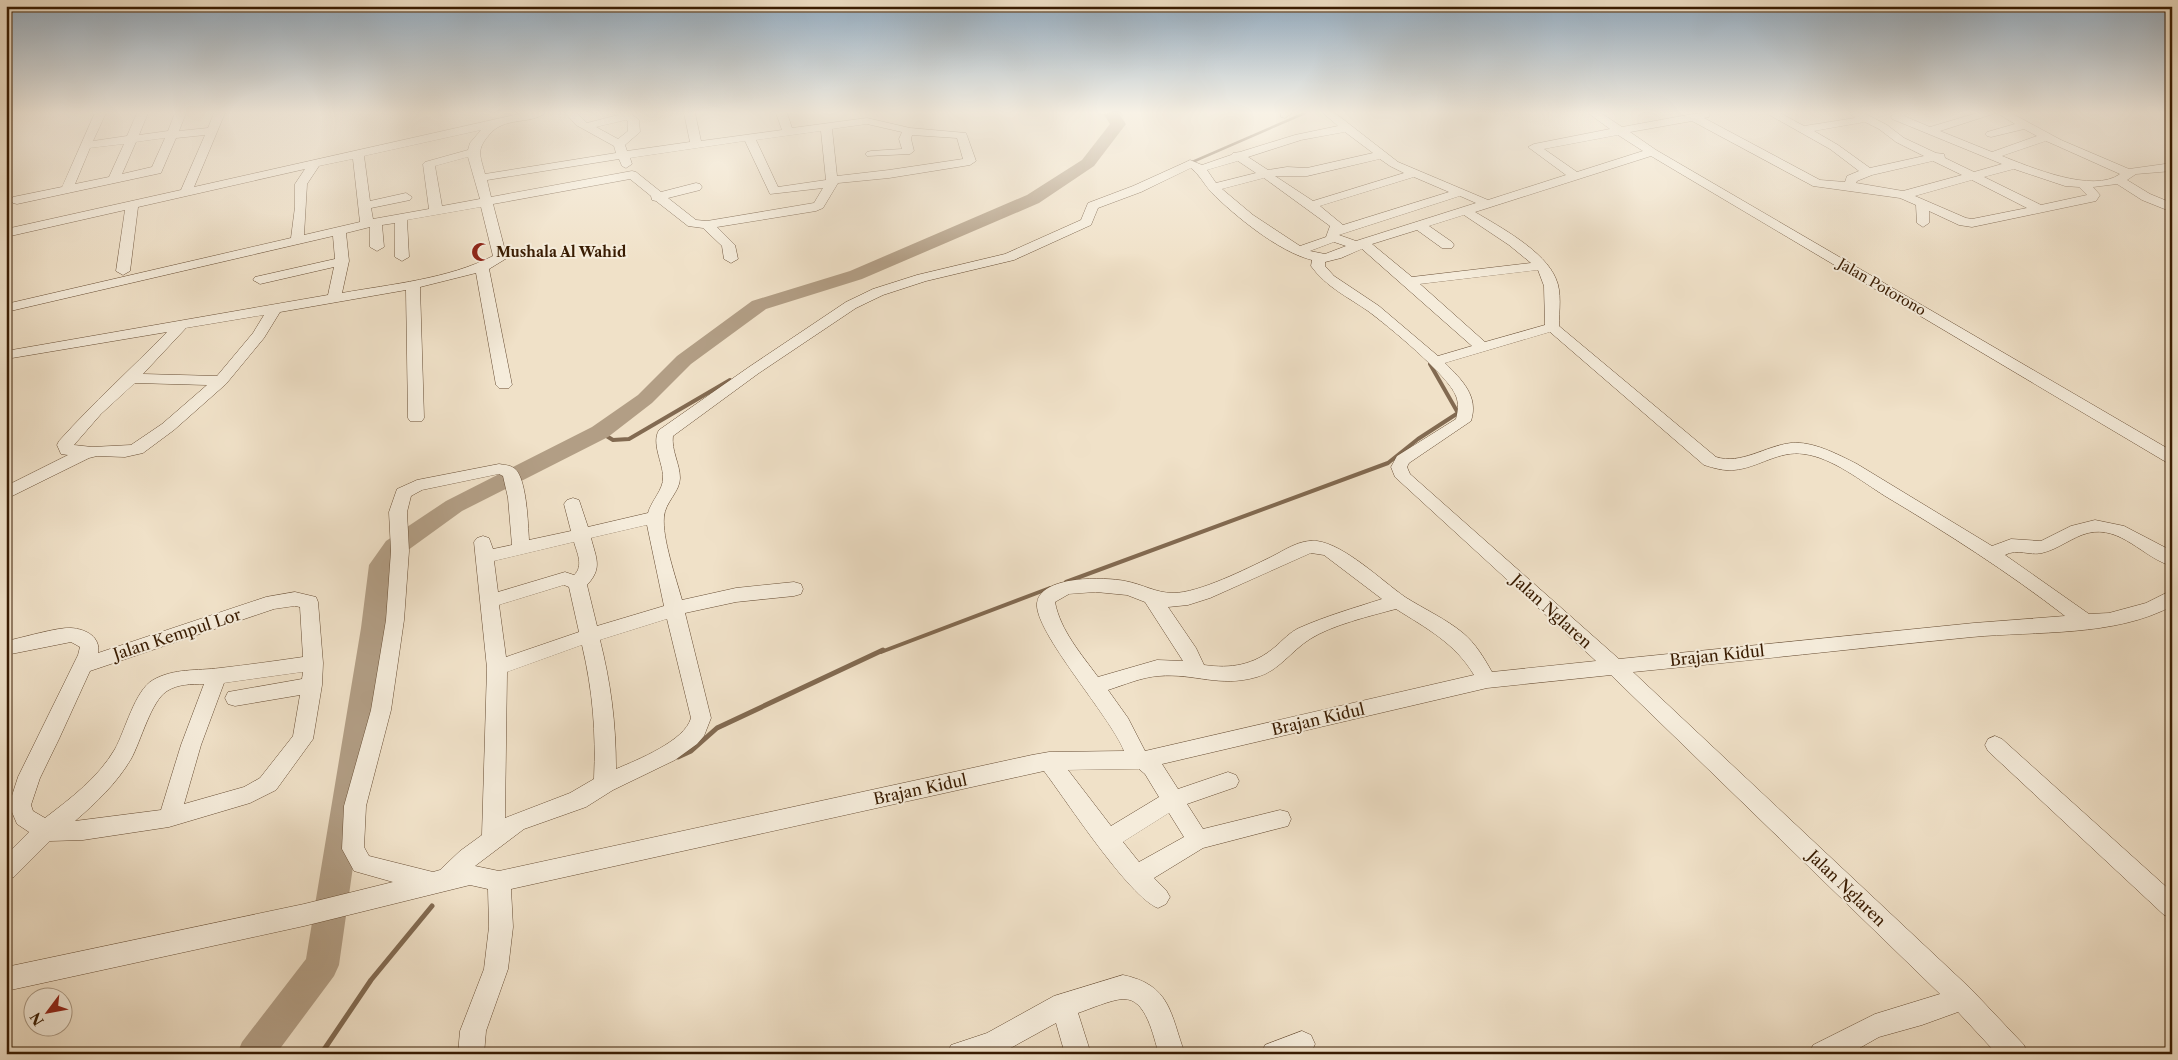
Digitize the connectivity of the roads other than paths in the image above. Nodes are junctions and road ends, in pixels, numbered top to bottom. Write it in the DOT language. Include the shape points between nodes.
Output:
graph roads {
  1 [pos="78,162"];
  2 [pos="121,162"];
  3 [pos="160,162"];
  4 [pos="199,162"];
  5 [pos="325,162"];
  6 [pos="359,162"];
  7 [pos="435,162"];
  8 [pos="476,162"];
  9 [pos="577,162"];
  10 [pos="761,162"];
  11 [pos="830,162"];
  12 [pos="882,162"];
  13 [pos="965,162"];
  14 [pos="1217,162"];
  15 [pos="1247,162"];
  16 [pos="1348,162"];
  17 [pos="1392,162"];
  18 [pos="1555,162"];
  19 [pos="1618,162"];
  20 [pos="1670,162"];
  21 [pos="1778,162"];
  22 [pos="1855,162"];
  23 [pos="1911,162"];
  24 [pos="1946,162"];
  25 [pos="2008,162"];
  26 [pos="2095,162"];
  27 [pos="314,165"];
  28 [pos="2014,165"];
  29 [pos="2172,168"];
  30 [pos="1200,169"];
  31 [pos="1868,172"];
  32 [pos="1415,173"];
  33 [pos="889,174"];
  34 [pos="1265,175"];
  35 [pos="1575,176"];
  36 [pos="1971,176"];
  37 [pos="2123,177"];
  38 [pos="480,178"];
  39 [pos="114,179"];
  40 [pos="832,181"];
  41 [pos="2083,184"];
  42 [pos="1850,186"];
  43 [pos="696,187"];
  44 [pos="1214,187"];
  45 [pos="67,189"];
  46 [pos="1461,192"];
  47 [pos="185,194"];
  48 [pos="1902,195"];
  49 [pos="656,196"];
  50 [pos="406,197"];
  51 [pos="18,200"];
  52 [pos="485,201"];
  53 [pos="1488,204"];
  54 [pos="1922,204"];
  55 [pos="132,205"];
  56 [pos="1311,205"];
  57 [pos="364,206"];
  58 [pos="2172,208"];
  59 [pos="2039,209"];
  60 [pos="436,211"];
  61 [pos="1467,212"];
  62 [pos="401,217"];
  63 [pos="371,223"];
  64 [pos="1923,223"];
  65 [pos="707,225"];
  66 [pos="1420,226"];
  67 [pos="339,231"];
  68 [pos="6,233"];
  69 [pos="1335,234"];
  70 [pos="297,241"];
  71 [pos="1360,244"];
  72 [pos="1447,245"];
  73 [pos="377,247"];
  74 [pos="1298,250"];
  75 [pos="402,258"];
  76 [pos="1319,258"];
  77 [pos="731,259"];
  78 [pos="342,261"];
  79 [pos="1541,266"];
  80 [pos="482,268"];
  81 [pos="123,271"];
  82 [pos="260,280"];
  83 [pos="1409,281"];
  84 [pos="413,285"];
  85 [pos="334,300"];
  86 [pos="6,308"];
  87 [pos="275,309"];
  88 [pos="182,324"];
  89 [pos="1552,327"];
  90 [pos="1482,347"];
  91 [pos="6,355"];
  92 [pos="1435,361"];
  93 [pos="131,378"];
  94 [pos="221,381"];
  95 [pos="504,385"];
  96 [pos="416,418"];
  97 [pos="97,451"];
  98 [pos="2172,458"];
  99 [pos="6,493"];
  100 [pos="573,504"];
  101 [pos="655,517"];
  102 [pos="581,534"];
  103 [pos="520,549"];
  104 [pos="1993,553"];
  105 [pos="2172,560"];
  106 [pos="577,583"];
  107 [pos="794,590"];
  108 [pos="1152,598"];
  109 [pos="2172,598"];
  110 [pos="490,601"];
  111 [pos="1398,601"];
  112 [pos="674,610"];
  113 [pos="2086,622"];
  114 [pos="590,635"];
  115 [pos="6,648"];
  116 [pos="313,663"];
  117 [pos="82,666"];
  118 [pos="1614,666"];
  119 [pos="497,668"];
  120 [pos="1196,670"];
  121 [pos="217,676"];
  122 [pos="1487,680"];
  123 [pos="312,685"];
  124 [pos="1095,686"];
  125 [pos="235,698"];
  126 [pos="1995,744"];
  127 [pos="1049,761"];
  128 [pos="1141,761"];
  129 [pos="1228,782"];
  130 [pos="605,784"];
  131 [pos="1172,800"];
  132 [pos="170,818"];
  133 [pos="1280,819"];
  134 [pos="45,831"];
  135 [pos="494,839"];
  136 [pos="1109,839"];
  137 [pos="1198,840"];
  138 [pos="6,870"];
  139 [pos="1136,876"];
  140 [pos="440,880"];
  141 [pos="499,881"];
  142 [pos="1158,897"];
  143 [pos="2168,900"];
  144 [pos="6,979"];
  145 [pos="1962,998"];
  146 [pos="1064,1005"];
  147 [pos="1302,1044"];
  148 [pos="993,1049"];
  149 [pos="471,1054"];
  150 [pos="960,1054"];
  151 [pos="1078,1054"];
  152 [pos="1172,1054"];
  153 [pos="1274,1054"];
  154 [pos="1822,1054"];
  155 [pos="2015,1054"];
  1 -- 45 [label="street"];
  2 -- 39 [label="street"];
  3 -- 39 [label="street" via="157,170"];
  4 -- 47 [label="street"];
  5 -- 27 [label="street"];
  6 -- 57 [label="street"];
  7 -- 60 [label="street" via="429,164"];
  8 -- 38 [label="street"];
  9 -- 38 [label="street"];
  10 -- 40 [label="street" via="774,191"];
  11 -- 40 [label="street"];
  12 -- 33 [label="street"];
  13 -- 33 [label="street"];
  14 -- 30 [label="street"];
  15 -- 34 [label="street"];
  16 -- 34 [label="street" via="1307,172"];
  17 -- 32 [label="street"];
  18 -- 35 [label="street"];
  19 -- 35 [label="street"];
  20 -- 98 [label="street, Jalan Potorono"];
  21 -- 42 [label="street" via="1817,183"];
  22 -- 31 [label="street"];
  23 -- 31 [label="street"];
  24 -- 36 [label="street"];
  25 -- 28 [label="street"];
  26 -- 37 [label="street"];
  27 -- 47 [label="street"];
  27 -- 70 [label="street" via="301,184"];
  28 -- 36 [label="street"];
  28 -- 41 [label="street" via="2047,177"];
  29 -- 37 [label="street"];
  30 -- 44 [label="street"];
  30 -- 101 [label="street" via="1190,164 1092,206 1087,222 1009,257 878,292 835,314 665,434 672,478"];
  31 -- 42 [label="street" via="1851,178"];
  32 -- 46 [label="street"];
  32 -- 56 [label="street"];
  33 -- 40 [label="street"];
  34 -- 44 [label="street"];
  34 -- 56 [label="street"];
  35 -- 53 [label="street"];
  36 -- 48 [label="street"];
  36 -- 59 [label="street"];
  37 -- 41 [label="street" via="2100,184"];
  37 -- 58 [label="street" via="2146,197"];
  38 -- 52 [label="street"];
  39 -- 45 [label="street"];
  40 -- 65 [label="street" via="818,207"];
  41 -- 59 [label="street" via="2094,195 2092,198"];
  42 -- 48 [label="street"];
  43 -- 49 [label="street"];
  44 -- 74 [label="street"];
  45 -- 51 [label="street"];
  46 -- 53 [label="street"];
  46 -- 69 [label="street"];
  47 -- 55 [label="street"];
  48 -- 54 [label="street"];
  49 -- 52 [label="street" via="632,175"];
  49 -- 65 [label="street" via="692,223"];
  50 -- 57 [label="street"];
  52 -- 60 [label="street"];
  52 -- 80 [label="street" via="500,258"];
  53 -- 61 [label="street"];
  54 -- 59 [label="street" via="1956,220 1972,223"];
  54 -- 64 [label="street"];
  55 -- 68 [label="street"];
  55 -- 81 [label="street"];
  56 -- 69 [label="street" via="1336,224"];
  57 -- 63 [label="street"];
  60 -- 62 [label="street"];
  61 -- 66 [label="street"];
  61 -- 79 [label="street"];
  62 -- 63 [label="street"];
  62 -- 75 [label="street"];
  63 -- 67 [label="street"];
  63 -- 73 [label="street"];
  65 -- 77 [label="street" via="728,245"];
  66 -- 71 [label="street"];
  66 -- 72 [label="street"];
  67 -- 70 [label="street"];
  67 -- 78 [label="street"];
  69 -- 71 [label="street"];
  69 -- 74 [label="street"];
  70 -- 86 [label="street"];
  71 -- 76 [label="street" via="1334,256"];
  71 -- 83 [label="street"];
  74 -- 76 [label="street"];
  76 -- 92 [label="street" via="1321,272 1374,309"];
  78 -- 82 [label="street"];
  78 -- 85 [label="street"];
  79 -- 83 [label="street"];
  79 -- 89 [label="street" via="1550,280"];
  80 -- 84 [label="street"];
  80 -- 95 [label="street"];
  83 -- 90 [label="street"];
  84 -- 85 [label="street"];
  84 -- 96 [label="street"];
  85 -- 87 [label="street"];
  87 -- 88 [label="street"];
  87 -- 94 [label="street" via="259,335"];
  88 -- 91 [label="street"];
  88 -- 93 [label="street"];
  89 -- 90 [label="street"];
  89 -- 104 [label="street" via="1710,461 1720,466 1734,466 1792,448 1818,453 1844,464"];
  90 -- 92 [label="street"];
  92 -- 118 [label="street, Jalan Nglaren" via="1462,390 1468,411 1463,421 1403,460 1399,468 1403,477"];
  93 -- 94 [label="street"];
  93 -- 97 [label="street" via="95,410 66,445 67,450"];
  94 -- 97 [label="street" via="137,449"];
  97 -- 99 [label="street" via="75,458"];
  100 -- 102 [label="street"];
  101 -- 102 [label="street"];
  101 -- 112 [label="street"];
  102 -- 103 [label="street"];
  102 -- 106 [label="street" via="589,565 587,573"];
  103 -- 110 [label="street" via="484,550"];
  103 -- 140 [label="street" via="514,484 506,470 417,484 401,497 395,620 381,710 355,806 353,849 362,864"];
  104 -- 105 [label="street" via="2014,545 2040,548 2067,534 2094,526 2127,533"];
  104 -- 113 [label="street"];
  106 -- 110 [label="street" via="565,578"];
  106 -- 114 [label="street"];
  107 -- 112 [label="street" via="736,595"];
  108 -- 111 [label="street" via="1178,600 1194,596 1295,552 1318,546 1330,550"];
  108 -- 120 [label="street" via="1189,652"];
  108 -- 124 [label="street" via="1128,588 1099,584 1060,591 1047,599 1053,626"];
  109 -- 113 [label="street, Brajan Kidul" via="2132,614"];
  110 -- 119 [label="street"];
  111 -- 120 [label="street" via="1338,619 1303,634 1255,670 1220,674"];
  111 -- 122 [label="street" via="1456,638 1473,656"];
  112 -- 114 [label="street"];
  112 -- 130 [label="street" via="701,718 698,729 662,756"];
  113 -- 118 [label="street, Brajan Kidul"];
  114 -- 119 [label="street"];
  114 -- 130 [label="street" via="606,734"];
  115 -- 117 [label="street" via="71,635 90,645"];
  116 -- 117 [label="street, Jalan Kempul Lor" via="309,602 296,599 273,602"];
  116 -- 121 [label="street"];
  116 -- 123 [label="street"];
  117 -- 134 [label="street" via="29,778 20,805 25,818"];
  118 -- 122 [label="street, Brajan Kidul"];
  118 -- 145 [label="street, Jalan Nglaren"];
  119 -- 135 [label="street"];
  120 -- 124 [label="street" via="1157,668"];
  121 -- 132 [label="street" via="191,745"];
  121 -- 134 [label="street" via="184,677 159,686 148,697 123,754 107,777"];
  122 -- 128 [label="street, Brajan Kidul"];
  123 -- 125 [label="street"];
  123 -- 132 [label="street" via="303,740 268,784 250,794"];
  124 -- 128 [label="street" via="1125,730"];
  126 -- 143 [label="street"];
  127 -- 128 [label="street, Brajan Kidul"];
  127 -- 136 [label="street"];
  127 -- 141 [label="street, Brajan Kidul"];
  128 -- 131 [label="street" via="1153,768"];
  129 -- 131 [label="street"];
  130 -- 135 [label="street" via="578,800 516,822"];
  131 -- 136 [label="street"];
  131 -- 137 [label="street"];
  132 -- 134 [label="street" via="83,830"];
  133 -- 137 [label="street"];
  134 -- 138 [label="street"];
  135 -- 140 [label="street"];
  136 -- 139 [label="street"];
  137 -- 139 [label="street"];
  139 -- 142 [label="street"];
  140 -- 141 [label="street, Brajan Kidul" via="470,876"];
  140 -- 144 [label="street" via="357,903"];
  141 -- 149 [label="street" via="501,927 496,969 474,1032"];
  145 -- 154 [label="street" via="1875,1026"];
  145 -- 155 [label="street, Jalan Nglaren"];
  146 -- 148 [label="street"];
  146 -- 151 [label="street"];
  146 -- 152 [label="street" via="1123,987 1137,990 1156,1008"];
  147 -- 153 [label="street"];
  148 -- 150 [label="street"];
}
